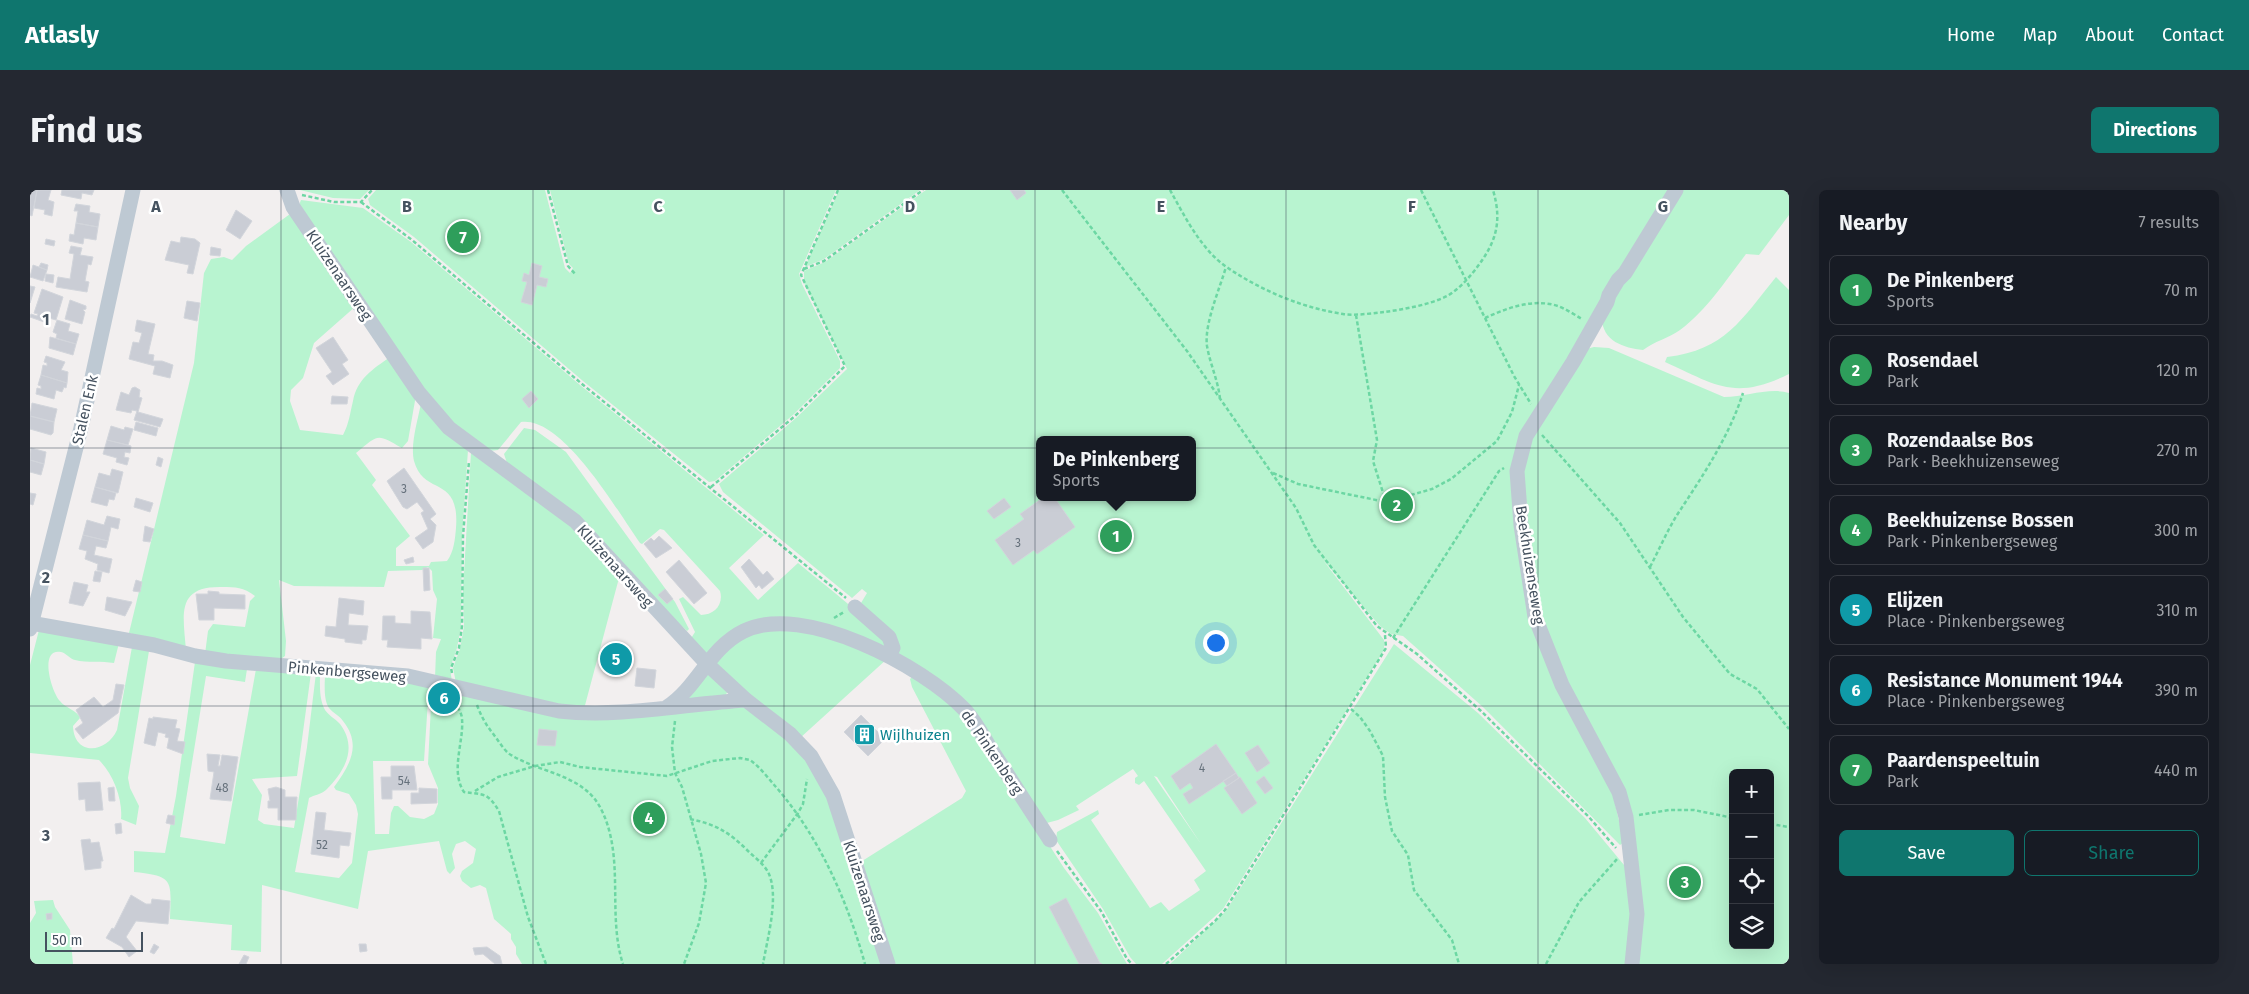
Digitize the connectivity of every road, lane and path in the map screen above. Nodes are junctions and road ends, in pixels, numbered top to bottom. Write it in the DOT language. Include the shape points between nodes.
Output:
graph roads {
  1 [pos="133,190"];
  2 [pos="372,190"];
  3 [pos="548,190"];
  4 [pos="838,190"];
  5 [pos="923,190"];
  6 [pos="1062,190"];
  7 [pos="1170,190"];
  8 [pos="1421,190"];
  9 [pos="1493,190"];
  10 [pos="1676,190"];
  11 [pos="288,194"];
  12 [pos="361,202"];
  13 [pos="1226,267"];
  14 [pos="803,270"];
  15 [pos="576,275"];
  16 [pos="1466,280"];
  17 [pos="1356,315"];
  18 [pos="1485,318"];
  19 [pos="1592,325"];
  20 [pos="1519,385"];
  21 [pos="1743,393"];
  22 [pos="1220,399"];
  23 [pos="1536,419"];
  24 [pos="470,444"];
  25 [pos="1518,464"];
  26 [pos="1273,473"];
  27 [pos="711,487"];
  28 [pos="1386,502"];
  29 [pos="1650,567"];
  30 [pos="855,607"];
  31 [pos="30,625"];
  32 [pos="818,629"];
  33 [pos="1385,634"];
  34 [pos="1393,638"];
  35 [pos="889,656"];
  36 [pos="706,664"];
  37 [pos="455,687"];
  38 [pos="474,691"];
  39 [pos="746,700"];
  40 [pos="671,707"];
  41 [pos="1350,708"];
  42 [pos="1789,729"];
  43 [pos="811,756"];
  44 [pos="534,766"];
  45 [pos="675,773"];
  46 [pos="476,791"];
  47 [pos="798,813"];
  48 [pos="1626,817"];
  49 [pos="1729,817"];
  50 [pos="690,819"];
  51 [pos="1774,825"];
  52 [pos="1789,827"];
  53 [pos="1050,840"];
  54 [pos="1627,852"];
  55 [pos="761,863"];
  56 [pos="546,964"];
  57 [pos="623,964"];
  58 [pos="684,964"];
  59 [pos="763,964"];
  60 [pos="865,964"];
  61 [pos="888,964"];
  62 [pos="1132,964"];
  63 [pos="1166,964"];
  64 [pos="1459,964"];
  65 [pos="1546,964"];
  66 [pos="1632,964"];
  1 -- 31 [label="street, Stalen Enk" via="81,428"];
  2 -- 12 [label="path"];
  3 -- 15 [label="path" via="568,266"];
  4 -- 14 [label="path"];
  5 -- 14 [label="path" via="824,261"];
  6 -- 22 [label="path"];
  7 -- 13 [label="path" via="1209,251"];
  8 -- 16 [label="path"];
  9 -- 16 [label="path" via="1498,210 1495,238"];
  10 -- 19 [label="street, Beekhuizenseweg"];
  11 -- 12 [label="path" via="334,202"];
  11 -- 24 [label="street, Kluizenaarsweg" via="419,393 449,428"];
  12 -- 27 [label="path" via="412,240 582,384"];
  13 -- 17 [label="path" via="1293,301 1320,310"];
  13 -- 22 [label="path" via="1208,329 1207,345"];
  14 -- 27 [label="path" via="803,283 845,366 795,416"];
  16 -- 17 [label="path" via="1447,296 1425,304"];
  16 -- 18 [label="path"];
  17 -- 28 [label="path" via="1377,440 1372,461"];
  18 -- 19 [label="path" via="1506,308 1530,303 1558,306"];
  18 -- 20 [label="path"];
  19 -- 23 [label="street, Beekhuizenseweg" via="1573,362"];
  20 -- 23 [label="path"];
  20 -- 28 [label="path" via="1507,425 1497,440 1451,479 1432,489"];
  21 -- 29 [label="path" via="1698,487 1676,517"];
  22 -- 26 [label="path"];
  23 -- 25 [label="street, Beekhuizenseweg" via="1526,436"];
  23 -- 29 [label="path" via="1620,523"];
  24 -- 36 [label="street, Kluizenaarsweg" via="575,521"];
  24 -- 37 [label="path" via="463,536 462,626 451,668"];
  25 -- 34 [label="path" via="1499,471"];
  25 -- 48 [label="street, Beekhuizenseweg" via="1521,525 1535,617 1562,685 1619,792"];
  26 -- 28 [label="path" via="1298,484"];
  26 -- 33 [label="path" via="1296,508 1314,545"];
  27 -- 30 [label="path"];
  29 -- 42 [label="path" via="1683,618 1730,674 1757,689"];
  30 -- 32 [label="path"];
  30 -- 35 [label="street" via="889,637 893,648"];
  31 -- 37 [label="street, Pinkenbergseweg" via="154,645 226,661 408,676"];
  32 -- 35 [label="street, de Pinkenberg" via="851,638"];
  32 -- 36 [label="street, de Pinkenberg" via="768,624 755,626 728,642"];
  33 -- 34 [label="path"];
  33 -- 41 [label="path" via="1386,648"];
  34 -- 54 [label="path" via="1417,654 1481,711 1588,816 1613,846"];
  35 -- 53 [label="street, de Pinkenberg" via="947,692 967,712"];
  36 -- 39 [label="street, Kluizenaarsweg"];
  36 -- 40 [label="street"];
  37 -- 38 [label="street, Pinkenbergseweg"];
  37 -- 46 [label="path" via="455,699 462,717 458,744 460,786 464,792"];
  38 -- 40 [label="street, Pinkenbergseweg" via="527,705 577,713"];
  38 -- 44 [label="path" via="484,723 509,754"];
  39 -- 40 [label="street, Pinkenbergseweg"];
  39 -- 43 [label="street, Kluizenaarsweg" via="790,734"];
  40 -- 45 [label="path"];
  41 -- 63 [label="path" via="1225,910"];
  41 -- 64 [label="path" via="1370,731 1383,756 1392,831 1408,856 1414,890 1452,940"];
  43 -- 47 [label="path" via="803,804"];
  43 -- 61 [label="street, Kluizenaarsweg" via="833,795"];
  44 -- 45 [label="path" via="560,762 667,776"];
  44 -- 46 [label="path" via="498,777"];
  44 -- 57 [label="path" via="569,778 591,794 602,810 613,853 615,929"];
  45 -- 47 [label="path" via="712,761 750,760"];
  45 -- 50 [label="path"];
  46 -- 56 [label="path" via="491,799 499,811 518,883"];
  47 -- 55 [label="path"];
  47 -- 60 [label="path" via="828,866"];
  48 -- 49 [label="path" via="1686,810"];
  48 -- 54 [label="street, Beekhuizenseweg"];
  50 -- 55 [label="path" via="711,823 733,836"];
  50 -- 58 [label="path" via="706,883 699,922"];
  51 -- 52 [label="path"];
  53 -- 62 [label="path" via="1101,911 1126,959"];
  54 -- 65 [label="path" via="1579,902"];
  54 -- 66 [label="street, Beekhuizenseweg" via="1637,914"];
  55 -- 59 [label="path" via="768,873 772,890 772,914"];
}
